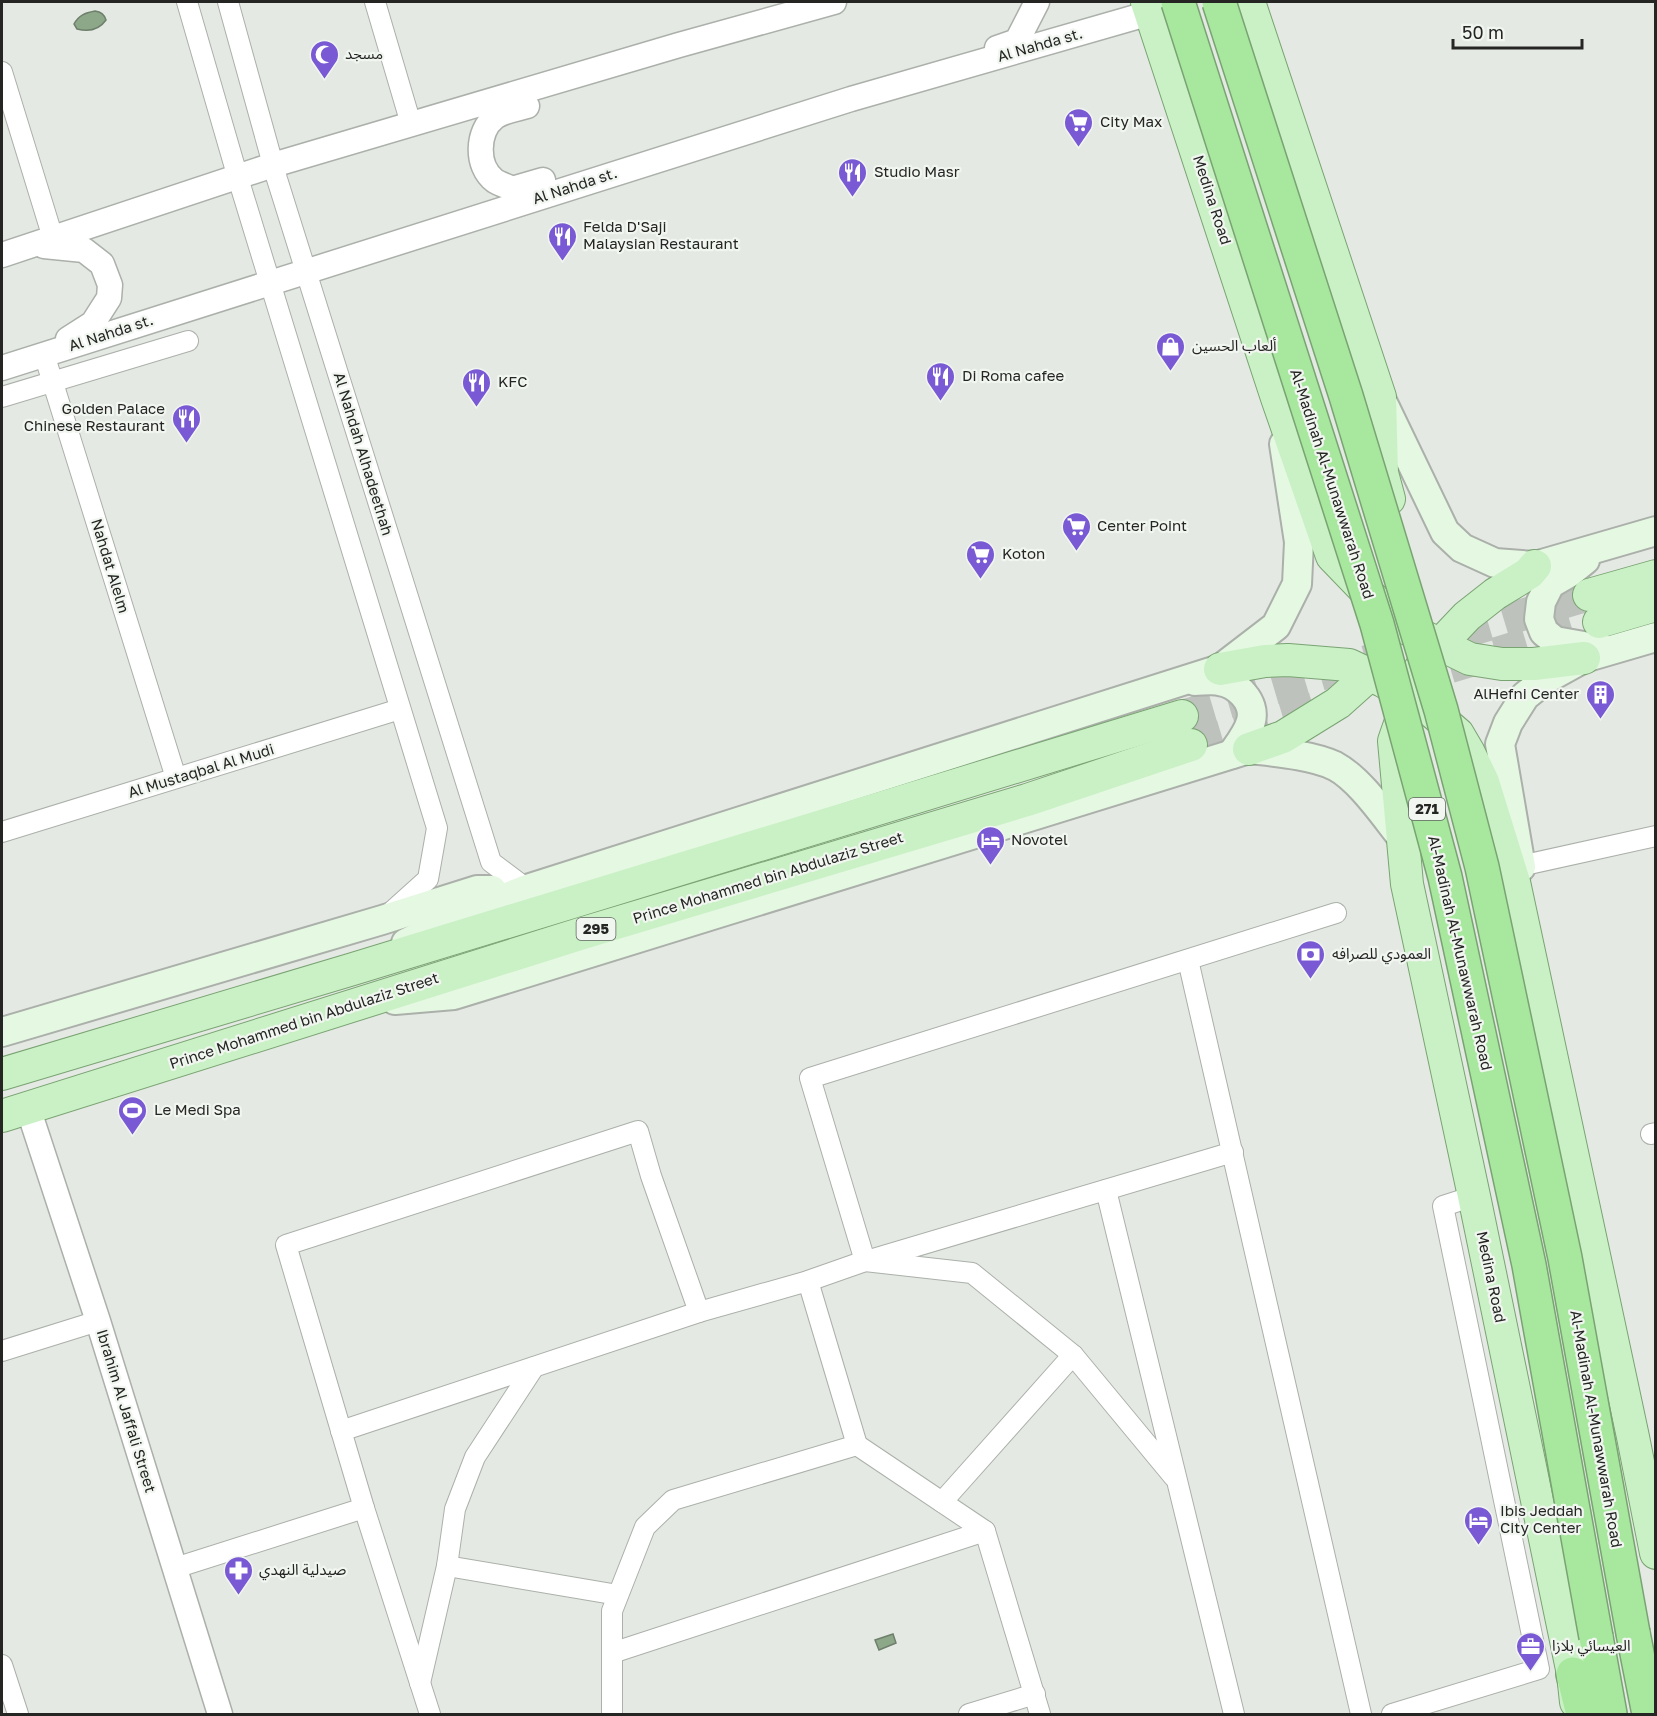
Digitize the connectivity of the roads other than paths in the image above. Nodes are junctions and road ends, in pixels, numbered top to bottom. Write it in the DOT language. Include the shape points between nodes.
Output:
graph roads {
  1 [pos="187,2"];
  2 [pos="228,2"];
  3 [pos="375,2"];
  4 [pos="834,2"];
  5 [pos="1037,2"];
  6 [pos="1218,2"];
  7 [pos="1253,4"];
  8 [pos="1158,5"];
  9 [pos="679,45"];
  10 [pos="2,72"];
  11 [pos="850,99"];
  12 [pos="411,124"];
  13 [pos="711,143"];
  14 [pos="273,165"];
  15 [pos="240,184"];
  16 [pos="43,242"];
  17 [pos="2,255"];
  18 [pos="306,271"];
  19 [pos="267,274"];
  20 [pos="188,341"];
  21 [pos="44,354"];
  22 [pos="2,368"];
  23 [pos="52,382"];
  24 [pos="2,397"];
  25 [pos="1380,397"];
  26 [pos="1277,398"];
  27 [pos="1382,473"];
  28 [pos="1311,492"];
  29 [pos="1656,531"];
  30 [pos="1601,547"];
  31 [pos="1535,567"];
  32 [pos="1656,576"];
  33 [pos="1656,605"];
  34 [pos="1406,628"];
  35 [pos="1596,631"];
  36 [pos="1656,637"];
  37 [pos="1438,645"];
  38 [pos="1220,669"];
  39 [pos="1371,675"];
  40 [pos="1180,682"];
  41 [pos="1408,696"];
  42 [pos="400,709"];
  43 [pos="1240,752"];
  44 [pos="176,778"];
  45 [pos="3,826"];
  46 [pos="1656,836"];
  47 [pos="1404,840"];
  48 [pos="1517,874"];
  49 [pos="527,889"];
  50 [pos="1336,914"];
  51 [pos="382,920"];
  52 [pos="1188,960"];
  53 [pos="353,969"];
  54 [pos="363,1002"];
  55 [pos="2,1032"];
  56 [pos="2,1074"];
  57 [pos="15,1112"];
  58 [pos="1233,1152"];
  59 [pos="1107,1190"];
  60 [pos="1474,1196"];
  61 [pos="865,1261"];
  62 [pos="808,1281"];
  63 [pos="699,1312"];
  64 [pos="98,1321"];
  65 [pos="2,1351"];
  66 [pos="1074,1355"];
  67 [pos="534,1366"];
  68 [pos="341,1431"];
  69 [pos="857,1445"];
  70 [pos="1178,1481"];
  71 [pos="942,1502"];
  72 [pos="364,1508"];
  73 [pos="985,1531"];
  74 [pos="1656,1553"];
  75 [pos="447,1566"];
  76 [pos="175,1568"];
  77 [pos="618,1595"];
  78 [pos="612,1653"];
  79 [pos="2,1665"];
  80 [pos="1573,1674"];
  81 [pos="420,1683"];
  82 [pos="1035,1694"];
  83 [pos="18,1714"];
  84 [pos="220,1714"];
  85 [pos="430,1714"];
  86 [pos="612,1714"];
  87 [pos="969,1714"];
  88 [pos="1040,1714"];
  89 [pos="1234,1714"];
  90 [pos="1361,1714"];
  91 [pos="1392,1714"];
  92 [pos="1576,1714"];
  93 [pos="1583,1714"];
  94 [pos="1610,1714"];
  95 [pos="1649,1714"];
  1 -- 15 [label="street"];
  2 -- 14 [label="street, Al Nahdah Alhadeethah"];
  3 -- 12 [label="street"];
  4 -- 9 [label="street"];
  5 -- 11 [label="street" via="1017,41"];
  6 -- 95 [label="highway, Al-Madinah Al-Munawwarah Road / 271, bridge" via="1349,407 1441,710 1479,856 1565,1258"];
  7 -- 25 [label="main road"];
  8 -- 11 [label="street, Al Nahda st."];
  8 -- 26 [label="main road, Medina Road"];
  8 -- 94 [label="highway, Al-Madinah Al-Munawwarah Road / 271, bridge" via="1377,624 1445,877 1529,1265"];
  9 -- 12 [label="street"];
  9 -- 13 [label="street" via="644,66 497,116 486,127 480,143 483,163 493,180 512,189 624,158"];
  10 -- 16 [label="street"];
  11 -- 13 [label="street, Al Nahda st."];
  12 -- 14 [label="street"];
  13 -- 18 [label="street, Al Nahda st."];
  14 -- 15 [label="street"];
  14 -- 18 [label="street, Al Nahdah Alhadeethah"];
  15 -- 16 [label="street"];
  15 -- 19 [label="street"];
  16 -- 17 [label="street"];
  16 -- 21 [label="street" via="84,250 102,264 110,285 109,298 93,323"];
  18 -- 19 [label="street, Al Nahda st."];
  18 -- 49 [label="street, Al Nahdah Alhadeethah" via="490,862"];
  19 -- 21 [label="street, Al Nahda st."];
  19 -- 42 [label="street"];
  20 -- 23 [label="street"];
  21 -- 22 [label="street, Al Nahda st."];
  21 -- 23 [label="street, Nahdat Alelm"];
  23 -- 24 [label="street"];
  23 -- 44 [label="street, Nahdat Alelm"];
  25 -- 27 [label="main road"];
  25 -- 31 [label="main road" via="1445,531 1462,548 1495,563"];
  26 -- 28 [label="main road, Medina Road"];
  26 -- 38 [label="main road" via="1299,542 1297,584 1276,626"];
  27 -- 28 [label="main road" via="1378,533 1363,541 1342,536"];
  27 -- 34 [label="main road" via="1414,599"];
  28 -- 34 [label="main road" via="1332,556 1384,611"];
  29 -- 30 [label="main road"];
  30 -- 31 [label="main road"];
  30 -- 35 [label="main road" via="1550,584 1541,602 1539,619 1544,632 1555,641"];
  31 -- 37 [label="main road" via="1485,601"];
  32 -- 35 [label="main road"];
  33 -- 35 [label="main road"];
  34 -- 37 [label="main road"];
  34 -- 39 [label="main road" via="1395,650"];
  35 -- 36 [label="main road"];
  35 -- 37 [label="main road" via="1534,664 1470,659"];
  35 -- 48 [label="main road" via="1525,696 1500,744"];
  37 -- 41 [label="main road" via="1418,672"];
  38 -- 39 [label="main road" via="1288,660 1349,665"];
  38 -- 40 [label="main road"];
  39 -- 41 [label="main road"];
  39 -- 43 [label="main road" via="1338,703 1283,737"];
  40 -- 43 [label="main road" via="1219,681 1238,688 1251,706 1252,720"];
  40 -- 49 [label="main road"];
  41 -- 47 [label="main road" via="1394,741"];
  41 -- 48 [label="main road" via="1458,734 1483,782"];
  42 -- 44 [label="street, Al Mustaqbal Al Mudi"];
  42 -- 51 [label="street" via="436,828 428,879"];
  43 -- 47 [label="main road" via="1302,757 1335,766 1359,785"];
  43 -- 54 [label="main road" via="454,995"];
  44 -- 45 [label="street, Al Mustaqbal Al Mudi"];
  46 -- 48 [label="street"];
  47 -- 48 [label="main road" via="1407,782 1422,765 1433,762 1462,781"];
  47 -- 60 [label="main road, Medina Road" via="1407,884"];
  48 -- 74 [label="main road" via="1535,979"];
  49 -- 51 [label="main road" via="477,890"];
  49 -- 53 [label="main road" via="465,914"];
  50 -- 52 [label="street"];
  51 -- 55 [label="main road"];
  52 -- 58 [label="street"];
  52 -- 61 [label="street" via="810,1078"];
  53 -- 54 [label="main road, Prince Mohammed bin Abdulaziz Street / 295" via="1186,731 1027,800"];
  53 -- 56 [label="main road, Prince Mohammed bin Abdulaziz Street / 295"];
  54 -- 57 [label="main road, Prince Mohammed bin Abdulaziz Street / 295"];
  57 -- 64 [label="street, Ibrahim Al Jaffali Street"];
  58 -- 59 [label="street"];
  58 -- 90 [label="street"];
  59 -- 61 [label="street"];
  59 -- 70 [label="street"];
  60 -- 80 [label="main road, Medina Road"];
  60 -- 91 [label="street" via="1443,1206 1539,1669"];
  61 -- 62 [label="street"];
  61 -- 66 [label="street" via="972,1273"];
  62 -- 63 [label="street"];
  62 -- 69 [label="street"];
  63 -- 67 [label="street"];
  63 -- 68 [label="street" via="638,1131 297,1241 286,1245"];
  64 -- 65 [label="street"];
  64 -- 76 [label="street, Ibrahim Al Jaffali Street"];
  66 -- 70 [label="street"];
  66 -- 71 [label="street"];
  67 -- 68 [label="street"];
  67 -- 75 [label="street" via="475,1457 455,1509"];
  68 -- 72 [label="street"];
  69 -- 71 [label="street"];
  69 -- 77 [label="street" via="673,1500 645,1527"];
  70 -- 89 [label="street"];
  71 -- 73 [label="street"];
  72 -- 76 [label="street"];
  72 -- 81 [label="street"];
  73 -- 78 [label="street"];
  73 -- 82 [label="street"];
  75 -- 77 [label="street"];
  75 -- 81 [label="street"];
  76 -- 84 [label="street, Ibrahim Al Jaffali Street"];
  77 -- 78 [label="street" via="612,1611"];
  78 -- 86 [label="street"];
  79 -- 83 [label="street"];
  80 -- 92 [label="main road, Medina Road"];
  80 -- 93 [label="highway"];
  81 -- 85 [label="street"];
  82 -- 87 [label="street"];
  82 -- 88 [label="street"];
}
